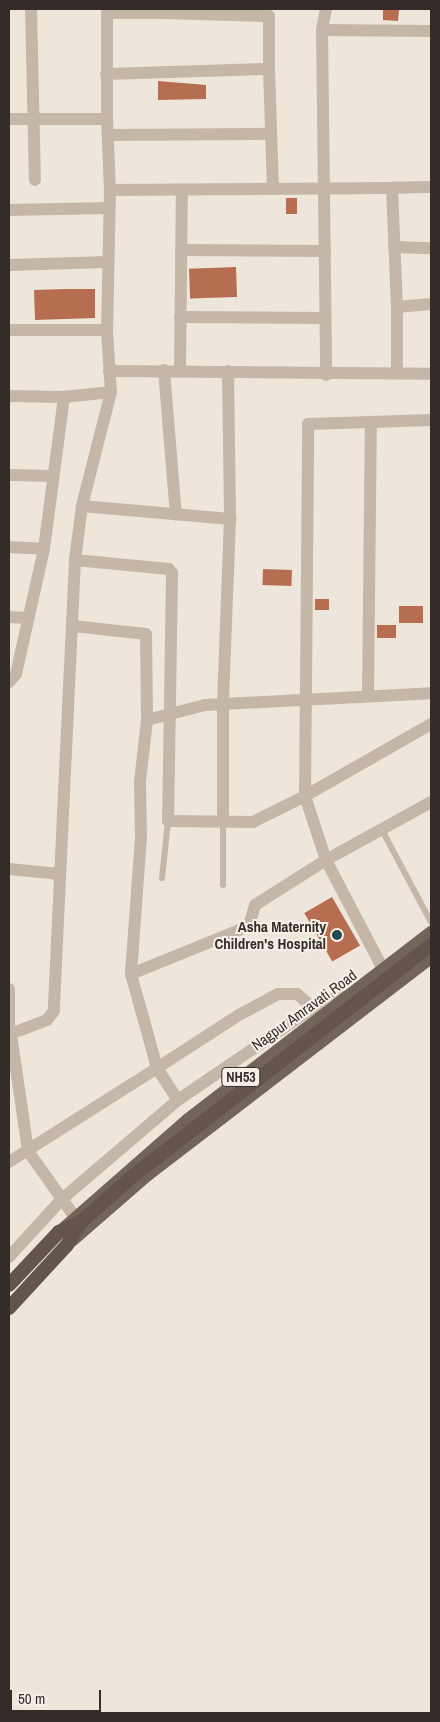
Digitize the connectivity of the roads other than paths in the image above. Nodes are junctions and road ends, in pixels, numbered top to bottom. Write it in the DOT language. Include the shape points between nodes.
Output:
graph roads {
  1 [pos="32,9"];
  2 [pos="326,9"];
  3 [pos="107,11"];
  4 [pos="165,11"];
  5 [pos="224,11"];
  6 [pos="322,30"];
  7 [pos="431,32"];
  8 [pos="269,69"];
  9 [pos="106,74"];
  10 [pos="107,119"];
  11 [pos="9,120"];
  12 [pos="36,120"];
  13 [pos="271,134"];
  14 [pos="108,136"];
  15 [pos="35,180"];
  16 [pos="431,187"];
  17 [pos="392,188"];
  18 [pos="273,189"];
  19 [pos="324,189"];
  20 [pos="110,190"];
  21 [pos="182,190"];
  22 [pos="108,208"];
  23 [pos="9,210"];
  24 [pos="394,247"];
  25 [pos="431,248"];
  26 [pos="181,250"];
  27 [pos="325,251"];
  28 [pos="107,262"];
  29 [pos="9,265"];
  30 [pos="431,304"];
  31 [pos="397,306"];
  32 [pos="180,317"];
  33 [pos="325,318"];
  34 [pos="9,330"];
  35 [pos="107,330"];
  36 [pos="164,370"];
  37 [pos="180,370"];
  38 [pos="109,371"];
  39 [pos="228,371"];
  40 [pos="397,373"];
  41 [pos="431,374"];
  42 [pos="326,375"];
  43 [pos="111,392"];
  44 [pos="9,396"];
  45 [pos="64,397"];
  46 [pos="431,420"];
  47 [pos="371,422"];
  48 [pos="9,475"];
  49 [pos="54,476"];
  50 [pos="82,506"];
  51 [pos="176,515"];
  52 [pos="230,518"];
  53 [pos="9,547"];
  54 [pos="44,549"];
  55 [pos="75,560"];
  56 [pos="9,618"];
  57 [pos="27,618"];
  58 [pos="72,626"];
  59 [pos="9,682"];
  60 [pos="431,693"];
  61 [pos="368,696"];
  62 [pos="303,699"];
  63 [pos="223,704"];
  64 [pos="170,715"];
  65 [pos="147,720"];
  66 [pos="431,724"];
  67 [pos="305,796"];
  68 [pos="431,802"];
  69 [pos="168,821"];
  70 [pos="223,821"];
  71 [pos="382,830"];
  72 [pos="326,860"];
  73 [pos="9,870"];
  74 [pos="60,874"];
  75 [pos="162,878"];
  76 [pos="223,885"];
  77 [pos="431,922"];
  78 [pos="431,932"];
  79 [pos="431,945"];
  80 [pos="431,958"];
  81 [pos="384,971"];
  82 [pos="131,974"];
  83 [pos="9,989"];
  84 [pos="351,996"];
  85 [pos="313,1008"];
  86 [pos="10,1034"];
  87 [pos="157,1068"];
  88 [pos="178,1100"];
  89 [pos="15,1111"];
  90 [pos="28,1151"];
  91 [pos="11,1159"];
  92 [pos="62,1199"];
  93 [pos="77,1219"];
  94 [pos="68,1245"];
  95 [pos="9,1256"];
  96 [pos="9,1284"];
  97 [pos="9,1308"];
  1 -- 12 [label="street"];
  2 -- 6 [label="street"];
  3 -- 4 [label="street"];
  3 -- 9 [label="street"];
  4 -- 5 [label="street"];
  5 -- 8 [label="street" via="271,17"];
  6 -- 7 [label="street"];
  6 -- 19 [label="street"];
  8 -- 9 [label="street"];
  8 -- 13 [label="street"];
  9 -- 10 [label="street"];
  10 -- 12 [label="street"];
  10 -- 14 [label="street"];
  11 -- 12 [label="street"];
  12 -- 15 [label="street"];
  13 -- 14 [label="street"];
  13 -- 18 [label="street"];
  14 -- 20 [label="street"];
  16 -- 17 [label="street"];
  17 -- 19 [label="street"];
  17 -- 24 [label="street"];
  18 -- 19 [label="street"];
  18 -- 21 [label="street"];
  19 -- 27 [label="street"];
  20 -- 21 [label="street"];
  20 -- 22 [label="street"];
  21 -- 26 [label="street"];
  22 -- 23 [label="street"];
  22 -- 28 [label="street"];
  24 -- 25 [label="street"];
  24 -- 31 [label="street"];
  26 -- 27 [label="street"];
  26 -- 32 [label="street"];
  27 -- 33 [label="street"];
  28 -- 29 [label="street"];
  28 -- 35 [label="street"];
  30 -- 31 [label="street"];
  31 -- 40 [label="street"];
  32 -- 33 [label="street"];
  32 -- 37 [label="street"];
  33 -- 42 [label="street"];
  34 -- 35 [label="street"];
  35 -- 38 [label="street"];
  36 -- 37 [label="street"];
  36 -- 38 [label="street"];
  36 -- 51 [label="street"];
  37 -- 39 [label="street"];
  38 -- 43 [label="street"];
  39 -- 42 [label="street"];
  39 -- 52 [label="street"];
  40 -- 41 [label="street"];
  40 -- 42 [label="street"];
  43 -- 45 [label="street"];
  43 -- 50 [label="street"];
  44 -- 45 [label="street"];
  45 -- 49 [label="street"];
  46 -- 47 [label="street"];
  47 -- 61 [label="street"];
  47 -- 62 [label="street" via="308,424"];
  48 -- 49 [label="street"];
  49 -- 54 [label="street"];
  50 -- 51 [label="street"];
  50 -- 55 [label="street"];
  51 -- 52 [label="street"];
  52 -- 63 [label="street"];
  53 -- 54 [label="street"];
  54 -- 57 [label="street"];
  55 -- 58 [label="street"];
  55 -- 64 [label="street" via="170,570 172,573"];
  56 -- 57 [label="street"];
  57 -- 59 [label="street" via="16,674"];
  58 -- 65 [label="street" via="146,634"];
  58 -- 74 [label="street"];
  60 -- 61 [label="street"];
  61 -- 62 [label="street"];
  62 -- 63 [label="street"];
  62 -- 67 [label="street"];
  63 -- 64 [label="street" via="205,705"];
  63 -- 70 [label="street"];
  64 -- 65 [label="street"];
  64 -- 69 [label="street"];
  65 -- 82 [label="street" via="140,781 141,837"];
  66 -- 67 [label="street"];
  67 -- 70 [label="street" via="253,822"];
  67 -- 72 [label="street"];
  68 -- 71 [label="street"];
  69 -- 70 [label="street"];
  69 -- 75 [label="lane"];
  70 -- 76 [label="lane"];
  71 -- 72 [label="street"];
  71 -- 77 [label="lane"];
  72 -- 81 [label="street"];
  72 -- 82 [label="street" via="255,905 249,926"];
  73 -- 74 [label="street"];
  74 -- 86 [label="street" via="52,1017"];
  78 -- 81 [label="main road, Nagpur Amravati Road / NH53"];
  79 -- 93 [label="highway"];
  80 -- 94 [label="main road, Nagpur Amravati Road / NH53" via="148,1174"];
  81 -- 84 [label="main road, Nagpur Amravati Road / NH53"];
  82 -- 87 [label="street"];
  83 -- 86 [label="street"];
  84 -- 85 [label="street" via="335,998"];
  84 -- 93 [label="main road, Nagpur Amravati Road / NH53" via="188,1119"];
  85 -- 87 [label="street" via="297,994 278,994"];
  85 -- 88 [label="street"];
  86 -- 89 [label="street"];
  87 -- 88 [label="street"];
  87 -- 90 [label="street"];
  88 -- 92 [label="street"];
  89 -- 90 [label="street"];
  90 -- 91 [label="street"];
  90 -- 92 [label="street"];
  92 -- 93 [label="street"];
  92 -- 95 [label="street"];
  93 -- 94 [label="highway, Nagpur Amravati Road"];
  93 -- 96 [label="highway, Nagpur Amravati Road" via="59,1232"];
  94 -- 97 [label="highway, Nagpur Amravati Road / NH53"];
}
